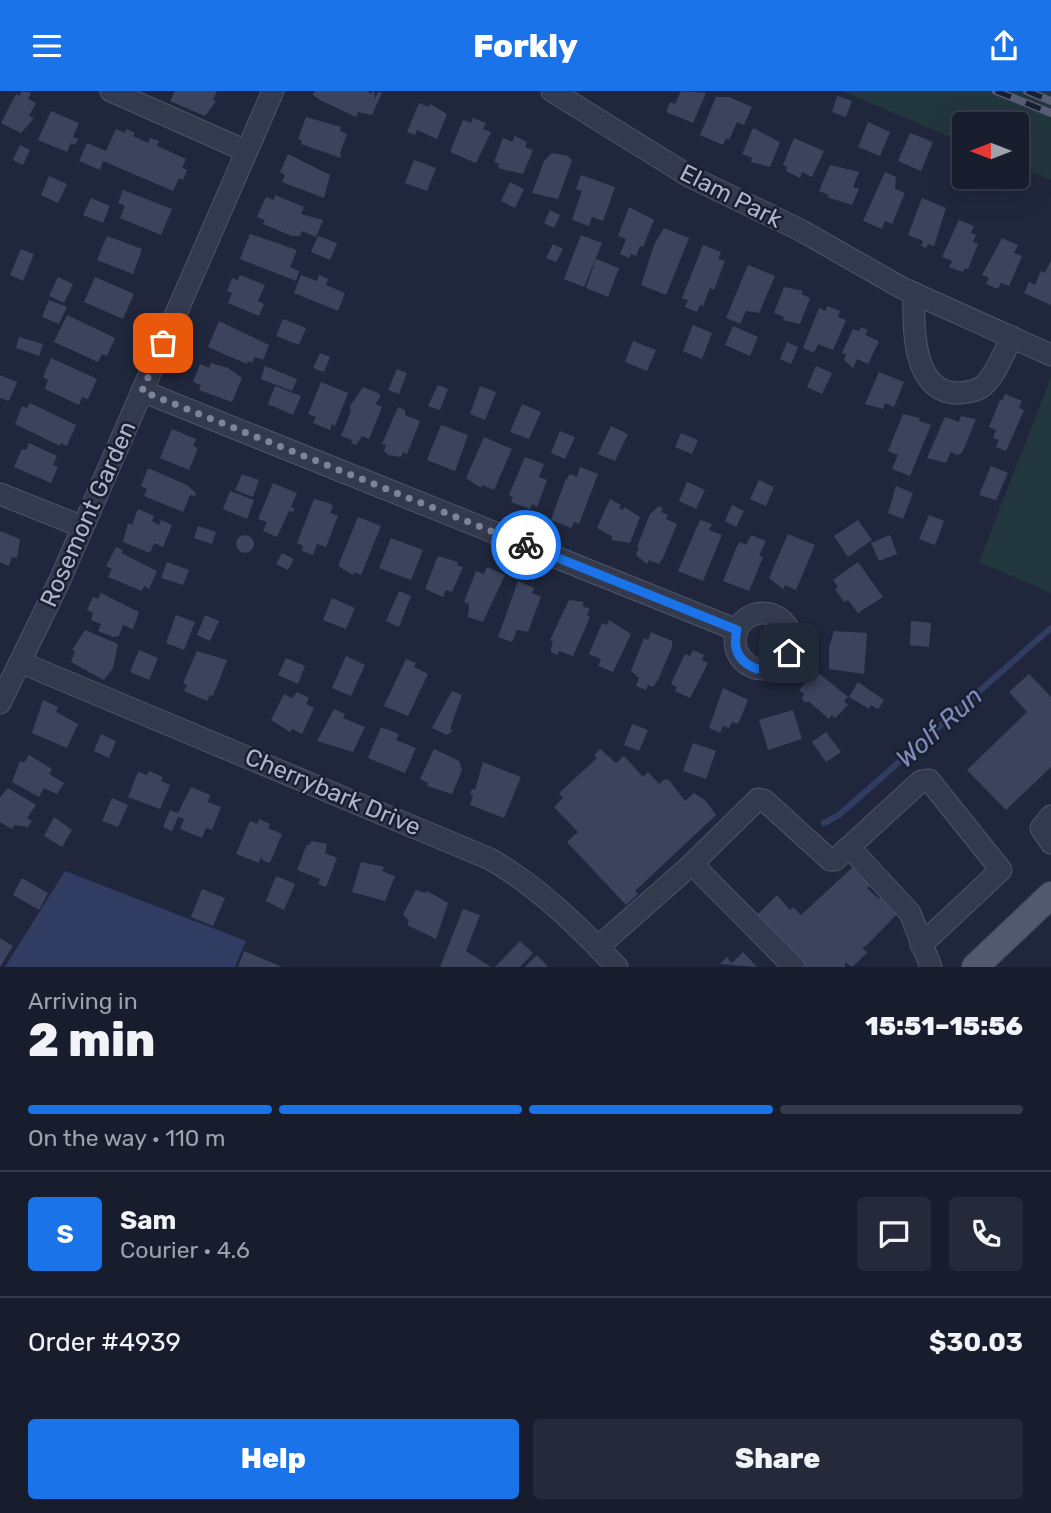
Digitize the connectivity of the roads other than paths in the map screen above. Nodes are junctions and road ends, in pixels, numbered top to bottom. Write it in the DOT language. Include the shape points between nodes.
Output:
graph roads {
  1 [pos="111,91"];
  2 [pos="273,91"];
  3 [pos="552,91"];
  4 [pos="246,151"];
  5 [pos="914,293"];
  6 [pos="1012,337"];
  7 [pos="1051,355"];
  8 [pos="142,391"];
  9 [pos="0,494"];
  10 [pos="83,527"];
  11 [pos="737,630"];
  12 [pos="22,663"];
  13 [pos="0,703"];
  14 [pos="1051,816"];
  15 [pos="1051,843"];
  16 [pos="849,847"];
  17 [pos="692,864"];
  18 [pos="1051,895"];
  19 [pos="921,945"];
  20 [pos="598,947"];
  21 [pos="617,967"];
  22 [pos="794,967"];
  23 [pos="931,967"];
  24 [pos="975,967"];
  1 -- 4 [label="street"];
  2 -- 4 [label="street, Rosemont Garden"];
  3 -- 5 [label="street, Elam Park" via="689,176"];
  4 -- 8 [label="street, Rosemont Garden"];
  5 -- 6 [label="street, Elam Park"];
  5 -- 6 [label="street" via="918,357 936,387 950,393 971,392 985,385"];
  6 -- 7 [label="street, Elam Park"];
  8 -- 10 [label="street, Rosemont Garden"];
  8 -- 11 [label="street"];
  9 -- 10 [label="street"];
  10 -- 12 [label="street, Rosemont Garden"];
  12 -- 13 [label="street, Rosemont Garden"];
  12 -- 20 [label="street, Cherrybark Drive" via="490,859 530,884"];
  14 -- 15 [label="street" via="1041,828"];
  16 -- 17 [label="street" via="830,860 758,799"];
  16 -- 19 [label="street" via="910,913"];
  16 -- 19 [label="street" via="925,779 1001,866 1000,873"];
  17 -- 20 [label="street"];
  17 -- 22 [label="street"];
  18 -- 24 [label="main road"];
  19 -- 23 [label="street"];
  20 -- 21 [label="street, Cherrybark Drive"];
}
